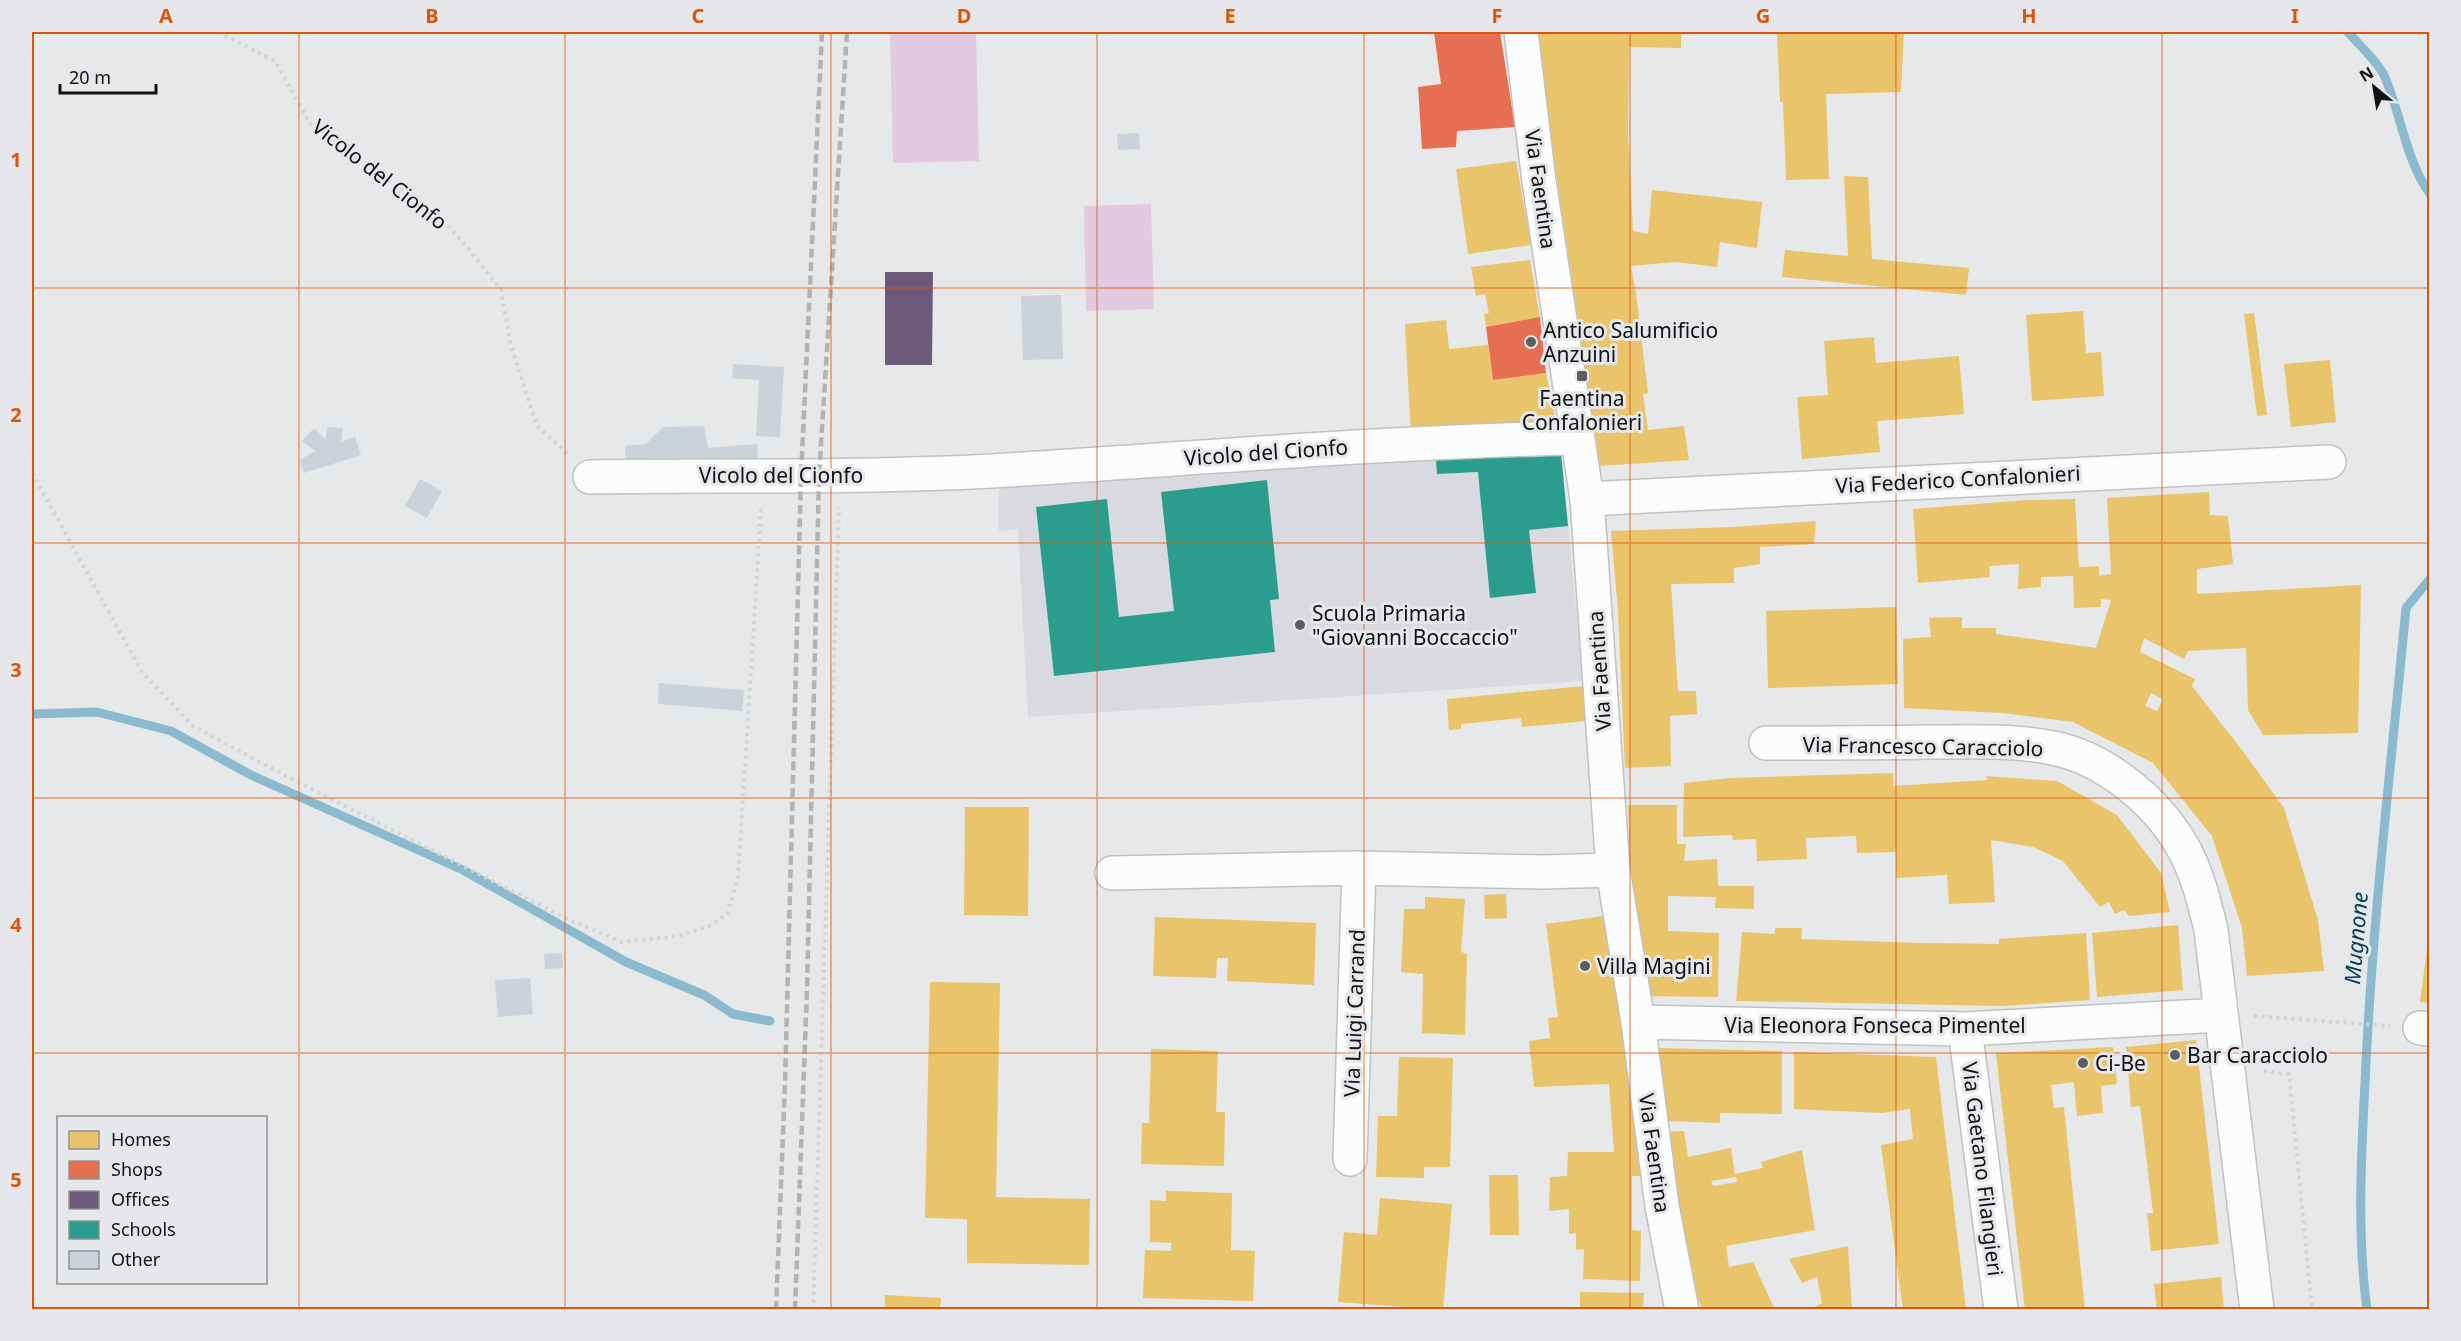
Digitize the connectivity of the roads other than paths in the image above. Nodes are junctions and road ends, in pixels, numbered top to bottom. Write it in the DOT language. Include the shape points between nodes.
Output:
graph roads {
  1 [pos="1521,32"];
  2 [pos="1577,438"];
  3 [pos="2329,462"];
  4 [pos="590,477"];
  5 [pos="1587,499"];
  6 [pos="1766,743"];
  7 [pos="1359,868"];
  8 [pos="1612,870"];
  9 [pos="1112,873"];
  10 [pos="2221,1015"];
  11 [pos="1638,1022"];
  12 [pos="1965,1029"];
  13 [pos="1350,1159"];
  14 [pos="1682,1310"];
  15 [pos="2001,1310"];
  16 [pos="2257,1310"];
  1 -- 2 [label="street, Via Faentina"];
  2 -- 4 [label="street, Vicolo del Cionfo" via="1395,443 990,471"];
  2 -- 5 [label="street, Via Faentina"];
  3 -- 5 [label="street, Via Federico Confalonieri"];
  5 -- 8 [label="street, Via Faentina"];
  6 -- 10 [label="street, Via Francesco Caracciolo" via="2015,744 2056,748 2105,767 2149,805 2188,857 2211,930"];
  7 -- 8 [label="street"];
  7 -- 9 [label="street"];
  7 -- 13 [label="street, Via Luigi Carrand"];
  8 -- 11 [label="street, Via Faentina"];
  10 -- 12 [label="street, Via Eleonora Fonseca Pimentel"];
  10 -- 16 [label="street, Via Francesco Caracciolo"];
  11 -- 12 [label="street, Via Eleonora Fonseca Pimentel"];
  11 -- 14 [label="street, Via Faentina" via="1662,1206"];
  12 -- 15 [label="street, Via Gaetano Filangieri"];
}
